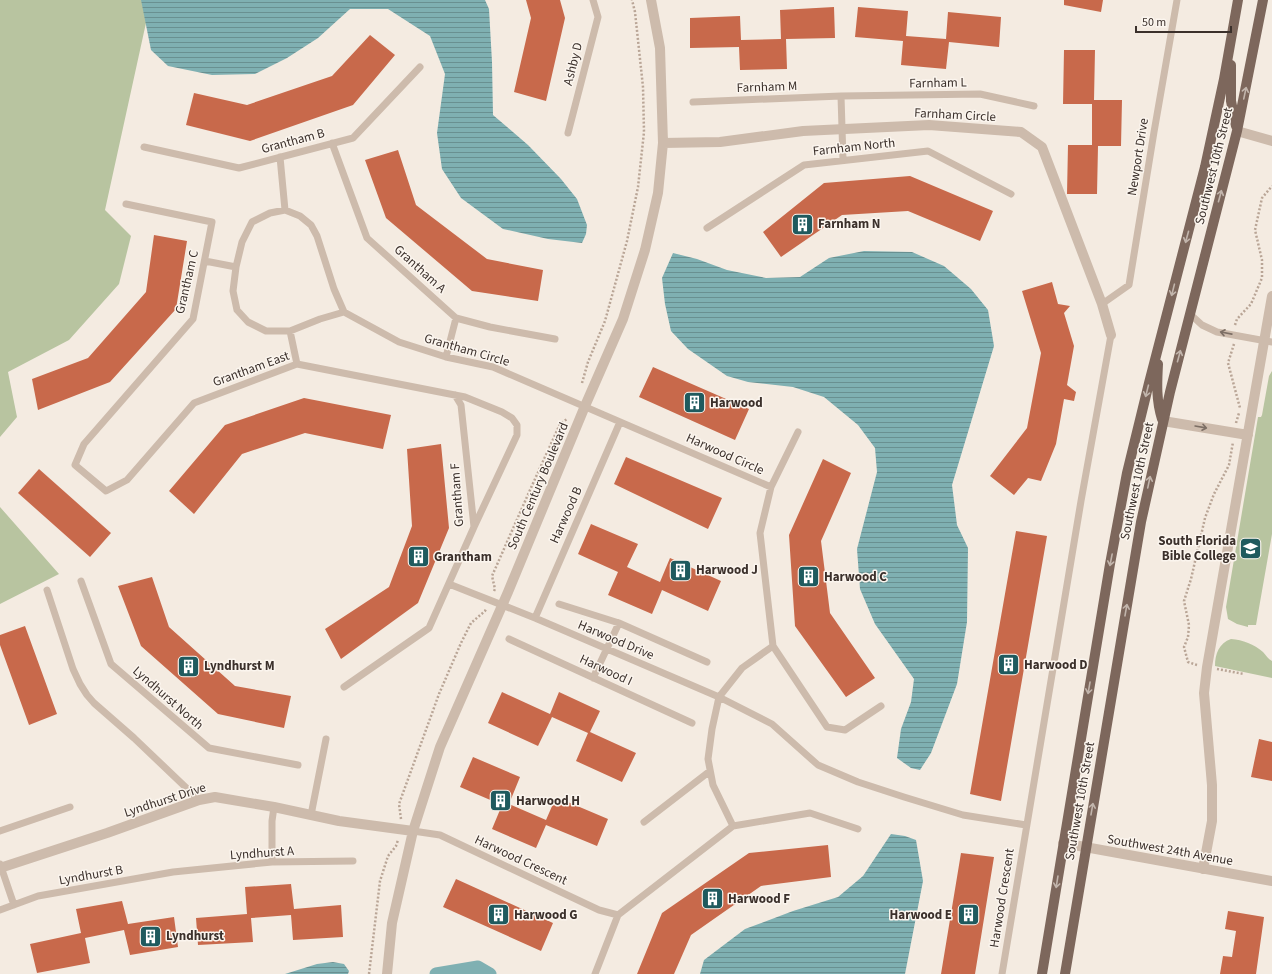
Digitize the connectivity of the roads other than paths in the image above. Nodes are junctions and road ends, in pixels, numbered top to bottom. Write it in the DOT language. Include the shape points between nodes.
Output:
graph roads {
  1 [pos="593,0"];
  2 [pos="652,0"];
  3 [pos="1177,0"];
  4 [pos="1238,0"];
  5 [pos="1263,0"];
  6 [pos="1232,35"];
  7 [pos="420,67"];
  8 [pos="841,96"];
  9 [pos="693,102"];
  10 [pos="1034,106"];
  11 [pos="841,129"];
  12 [pos="1237,131"];
  13 [pos="568,133"];
  14 [pos="1272,140"];
  15 [pos="663,143"];
  16 [pos="332,144"];
  17 [pos="144,147"];
  18 [pos="280,157"];
  19 [pos="843,160"];
  20 [pos="1011,194"];
  21 [pos="126,204"];
  22 [pos="285,210"];
  23 [pos="707,228"];
  24 [pos="205,261"];
  25 [pos="236,267"];
  26 [pos="1272,296"];
  27 [pos="1102,304"];
  28 [pos="344,312"];
  29 [pos="1190,314"];
  30 [pos="456,318"];
  31 [pos="290,331"];
  32 [pos="1111,335"];
  33 [pos="555,339"];
  34 [pos="1160,340"];
  35 [pos="1268,341"];
  36 [pos="446,357"];
  37 [pos="297,364"];
  38 [pos="455,395"];
  39 [pos="585,406"];
  40 [pos="1163,421"];
  41 [pos="620,422"];
  42 [pos="798,432"];
  43 [pos="1248,435"];
  44 [pos="127,480"];
  45 [pos="771,487"];
  46 [pos="474,527"];
  47 [pos="81,581"];
  48 [pos="449,584"];
  49 [pos="47,590"];
  50 [pos="559,604"];
  51 [pos="502,606"];
  52 [pos="535,618"];
  53 [pos="619,623"];
  54 [pos="509,639"];
  55 [pos="773,646"];
  56 [pos="607,649"];
  57 [pos="707,662"];
  58 [pos="593,678"];
  59 [pos="344,686"];
  60 [pos="720,697"];
  61 [pos="881,706"];
  62 [pos="692,723"];
  63 [pos="326,739"];
  64 [pos="298,764"];
  65 [pos="710,771"];
  66 [pos="200,800"];
  67 [pos="70,807"];
  68 [pos="274,807"];
  69 [pos="311,815"];
  70 [pos="644,822"];
  71 [pos="1026,825"];
  72 [pos="733,826"];
  73 [pos="858,829"];
  74 [pos="0,831"];
  75 [pos="412,831"];
  76 [pos="1063,844"];
  77 [pos="1086,847"];
  78 [pos="353,861"];
  79 [pos="272,862"];
  80 [pos="0,866"];
  81 [pos="1203,869"];
  82 [pos="173,872"];
  83 [pos="1272,881"];
  84 [pos="14,905"];
  85 [pos="0,910"];
  86 [pos="618,915"];
  87 [pos="387,974"];
  88 [pos="595,974"];
  89 [pos="1002,974"];
  90 [pos="1042,974"];
  91 [pos="1065,974"];
  1 -- 13 [label="lane, Ashby D" via="598,17"];
  2 -- 15 [label="street, South Century Boulevard" via="660,48"];
  3 -- 27 [label="lane, Newport Drive" via="1129,285"];
  4 -- 6 [label="main road, Southwest 10th Street"];
  12 -- 5 [label="main road, Southwest 10th Street, one-way"];
  6 -- 12 [label="main road" via="1231,100"];
  6 -- 34 [label="main road, Southwest 10th Street, one-way" via="1205,168"];
  7 -- 16 [label="lane, Grantham B" via="353,138"];
  8 -- 9 [label="lane, Farnham M"];
  8 -- 10 [label="lane, Farnham L" via="980,94"];
  8 -- 11 [label="lane"];
  11 -- 15 [label="street, Farnham Circle" via="803,131 720,142"];
  11 -- 19 [label="lane"];
  11 -- 27 [label="street, Farnham Circle" via="929,125 1021,132 1042,147"];
  12 -- 14 [label="street"];
  29 -- 12 [label="main road, Southwest 10th Street, one-way"];
  15 -- 39 [label="street, South Century Boulevard" via="658,193 645,250 623,319"];
  16 -- 18 [label="lane, Grantham B"];
  16 -- 30 [label="lane, Grantham A" via="367,238"];
  17 -- 18 [label="lane, Grantham B" via="239,168"];
  18 -- 22 [label="lane"];
  19 -- 20 [label="lane, Farnham North" via="928,151"];
  19 -- 23 [label="lane, Farnham North" via="804,164"];
  21 -- 24 [label="lane, Grantham C" via="212,222"];
  22 -- 25 [label="lane" via="270,213 252,222 242,242"];
  22 -- 28 [label="lane" via="300,216 311,225 318,236 334,289"];
  24 -- 25 [label="lane"];
  24 -- 44 [label="lane, Grantham C" via="193,319 84,444 76,465 106,491"];
  25 -- 31 [label="lane" via="233,291 238,310 248,322 266,331"];
  26 -- 35 [label="street"];
  27 -- 32 [label="street, Farnham Circle"];
  28 -- 31 [label="lane"];
  28 -- 36 [label="lane, Grantham Circle" via="399,342"];
  35 -- 29 [label="lane, one-way" via="1217,332 1202,325"];
  40 -- 29 [label="main road, Southwest 10th Street, one-way"];
  30 -- 33 [label="lane, Grantham A"];
  30 -- 36 [label="lane"];
  31 -- 37 [label="lane"];
  32 -- 71 [label="lane"];
  34 -- 40 [label="main road" via="1157,391"];
  34 -- 76 [label="main road, Southwest 10th Street, one-way" via="1118,519"];
  35 -- 43 [label="street"];
  36 -- 39 [label="lane, Grantham Circle" via="493,367"];
  37 -- 38 [label="lane, Grantham East"];
  37 -- 44 [label="lane, Grantham East" via="194,403"];
  38 -- 46 [label="lane, Grantham F" via="461,405"];
  38 -- 46 [label="lane, Grantham East" via="502,412 512,418 517,425 517,435"];
  39 -- 41 [label="lane, Harwood Circle"];
  39 -- 51 [label="street, South Century Boulevard"];
  40 -- 43 [label="street, one-way"];
  77 -- 40 [label="main road, Southwest 10th Street, one-way" via="1141,522"];
  41 -- 45 [label="lane, Harwood Circle"];
  41 -- 52 [label="lane, Harwood B"];
  42 -- 45 [label="lane"];
  43 -- 81 [label="street" via="1204,693 1212,785 1212,822"];
  45 -- 55 [label="lane, Harwood Circle" via="760,533"];
  46 -- 48 [label="lane, Grantham F"];
  47 -- 64 [label="lane, Lyndhurst North" via="111,664 208,748"];
  48 -- 51 [label="lane, Harwood Drive"];
  48 -- 59 [label="lane, Grantham F" via="429,628"];
  49 -- 66 [label="lane" via="73,669 87,695"];
  50 -- 53 [label="lane"];
  51 -- 52 [label="lane, Harwood Drive"];
  51 -- 75 [label="street, South Century Boulevard" via="440,747"];
  52 -- 56 [label="lane, Harwood Drive"];
  53 -- 56 [label="lane"];
  53 -- 57 [label="lane"];
  54 -- 58 [label="lane, Harwood I"];
  55 -- 60 [label="lane" via="742,668"];
  55 -- 61 [label="lane" via="827,727 845,730"];
  56 -- 58 [label="lane"];
  56 -- 60 [label="lane, Harwood Drive"];
  58 -- 62 [label="lane, Harwood I"];
  60 -- 65 [label="lane" via="712,729 708,759"];
  60 -- 71 [label="lane" via="772,724 818,765 858,782 963,815"];
  63 -- 69 [label="lane"];
  65 -- 70 [label="lane"];
  65 -- 72 [label="lane" via="713,785"];
  66 -- 68 [label="street, Lyndhurst Drive" via="215,797"];
  66 -- 80 [label="street, Lyndhurst Drive" via="108,833"];
  67 -- 74 [label="lane"];
  68 -- 69 [label="street, Lyndhurst Drive"];
  68 -- 79 [label="lane"];
  69 -- 75 [label="street, Lyndhurst Drive"];
  71 -- 89 [label="lane, Harwood Crescent"];
  72 -- 73 [label="lane" via="810,813"];
  72 -- 86 [label="lane"];
  75 -- 86 [label="lane, Harwood Crescent" via="440,834 599,910"];
  75 -- 87 [label="street, South Century Boulevard" via="392,924"];
  76 -- 77 [label="street, Southwest 24th Avenue"];
  76 -- 90 [label="main road, Southwest 10th Street, one-way"];
  77 -- 81 [label="street, Southwest 24th Avenue"];
  77 -- 91 [label="main road, Southwest 10th Street"];
  78 -- 79 [label="lane, Lyndhurst A"];
  79 -- 82 [label="lane, Lyndhurst A"];
  80 -- 84 [label="lane"];
  81 -- 83 [label="street, Southwest 24th Avenue"];
  82 -- 84 [label="lane, Lyndhurst B" via="38,896"];
  84 -- 85 [label="lane, Lyndhurst B"];
  86 -- 88 [label="lane"];
}
